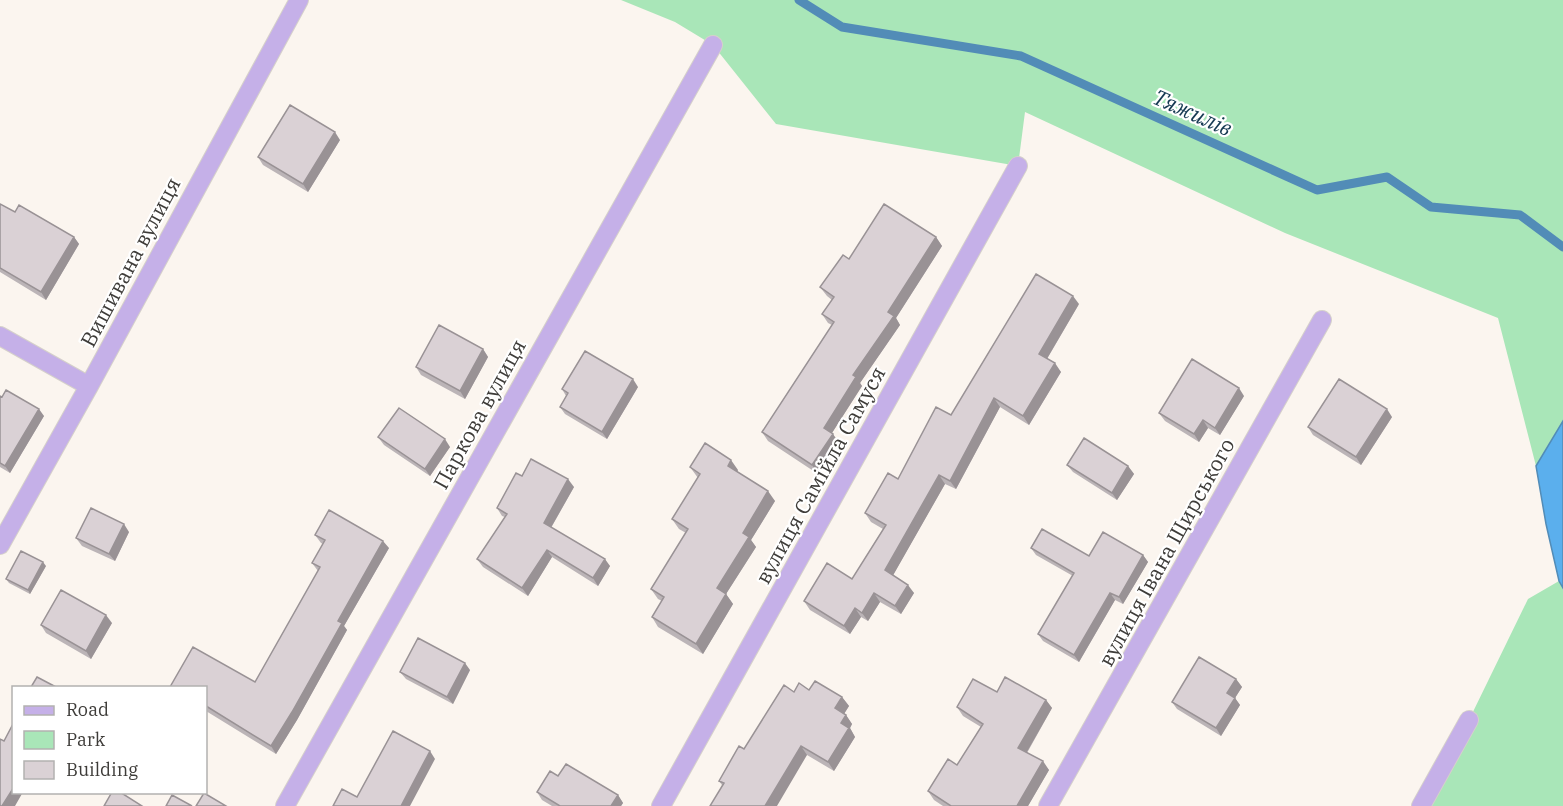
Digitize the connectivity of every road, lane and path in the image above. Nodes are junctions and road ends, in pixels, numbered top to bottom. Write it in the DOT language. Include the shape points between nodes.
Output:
graph roads {
  1 [pos="298,0"];
  2 [pos="713,45"];
  3 [pos="1018,166"];
  4 [pos="1322,320"];
  5 [pos="0,336"];
  6 [pos="89,386"];
  7 [pos="0,545"];
  8 [pos="1469,720"];
  9 [pos="285,806"];
  10 [pos="661,806"];
  11 [pos="1048,806"];
  12 [pos="1421,806"];
  1 -- 6 [label="street, Вишивана вулиця"];
  2 -- 9 [label="street, Паркова вулиця"];
  3 -- 10 [label="street, вулиця Самійла Самуся"];
  4 -- 11 [label="street, вулиця Івана Щирського"];
  5 -- 6 [label="street"];
  6 -- 7 [label="street, Вишивана вулиця"];
  8 -- 12 [label="street"];
}
